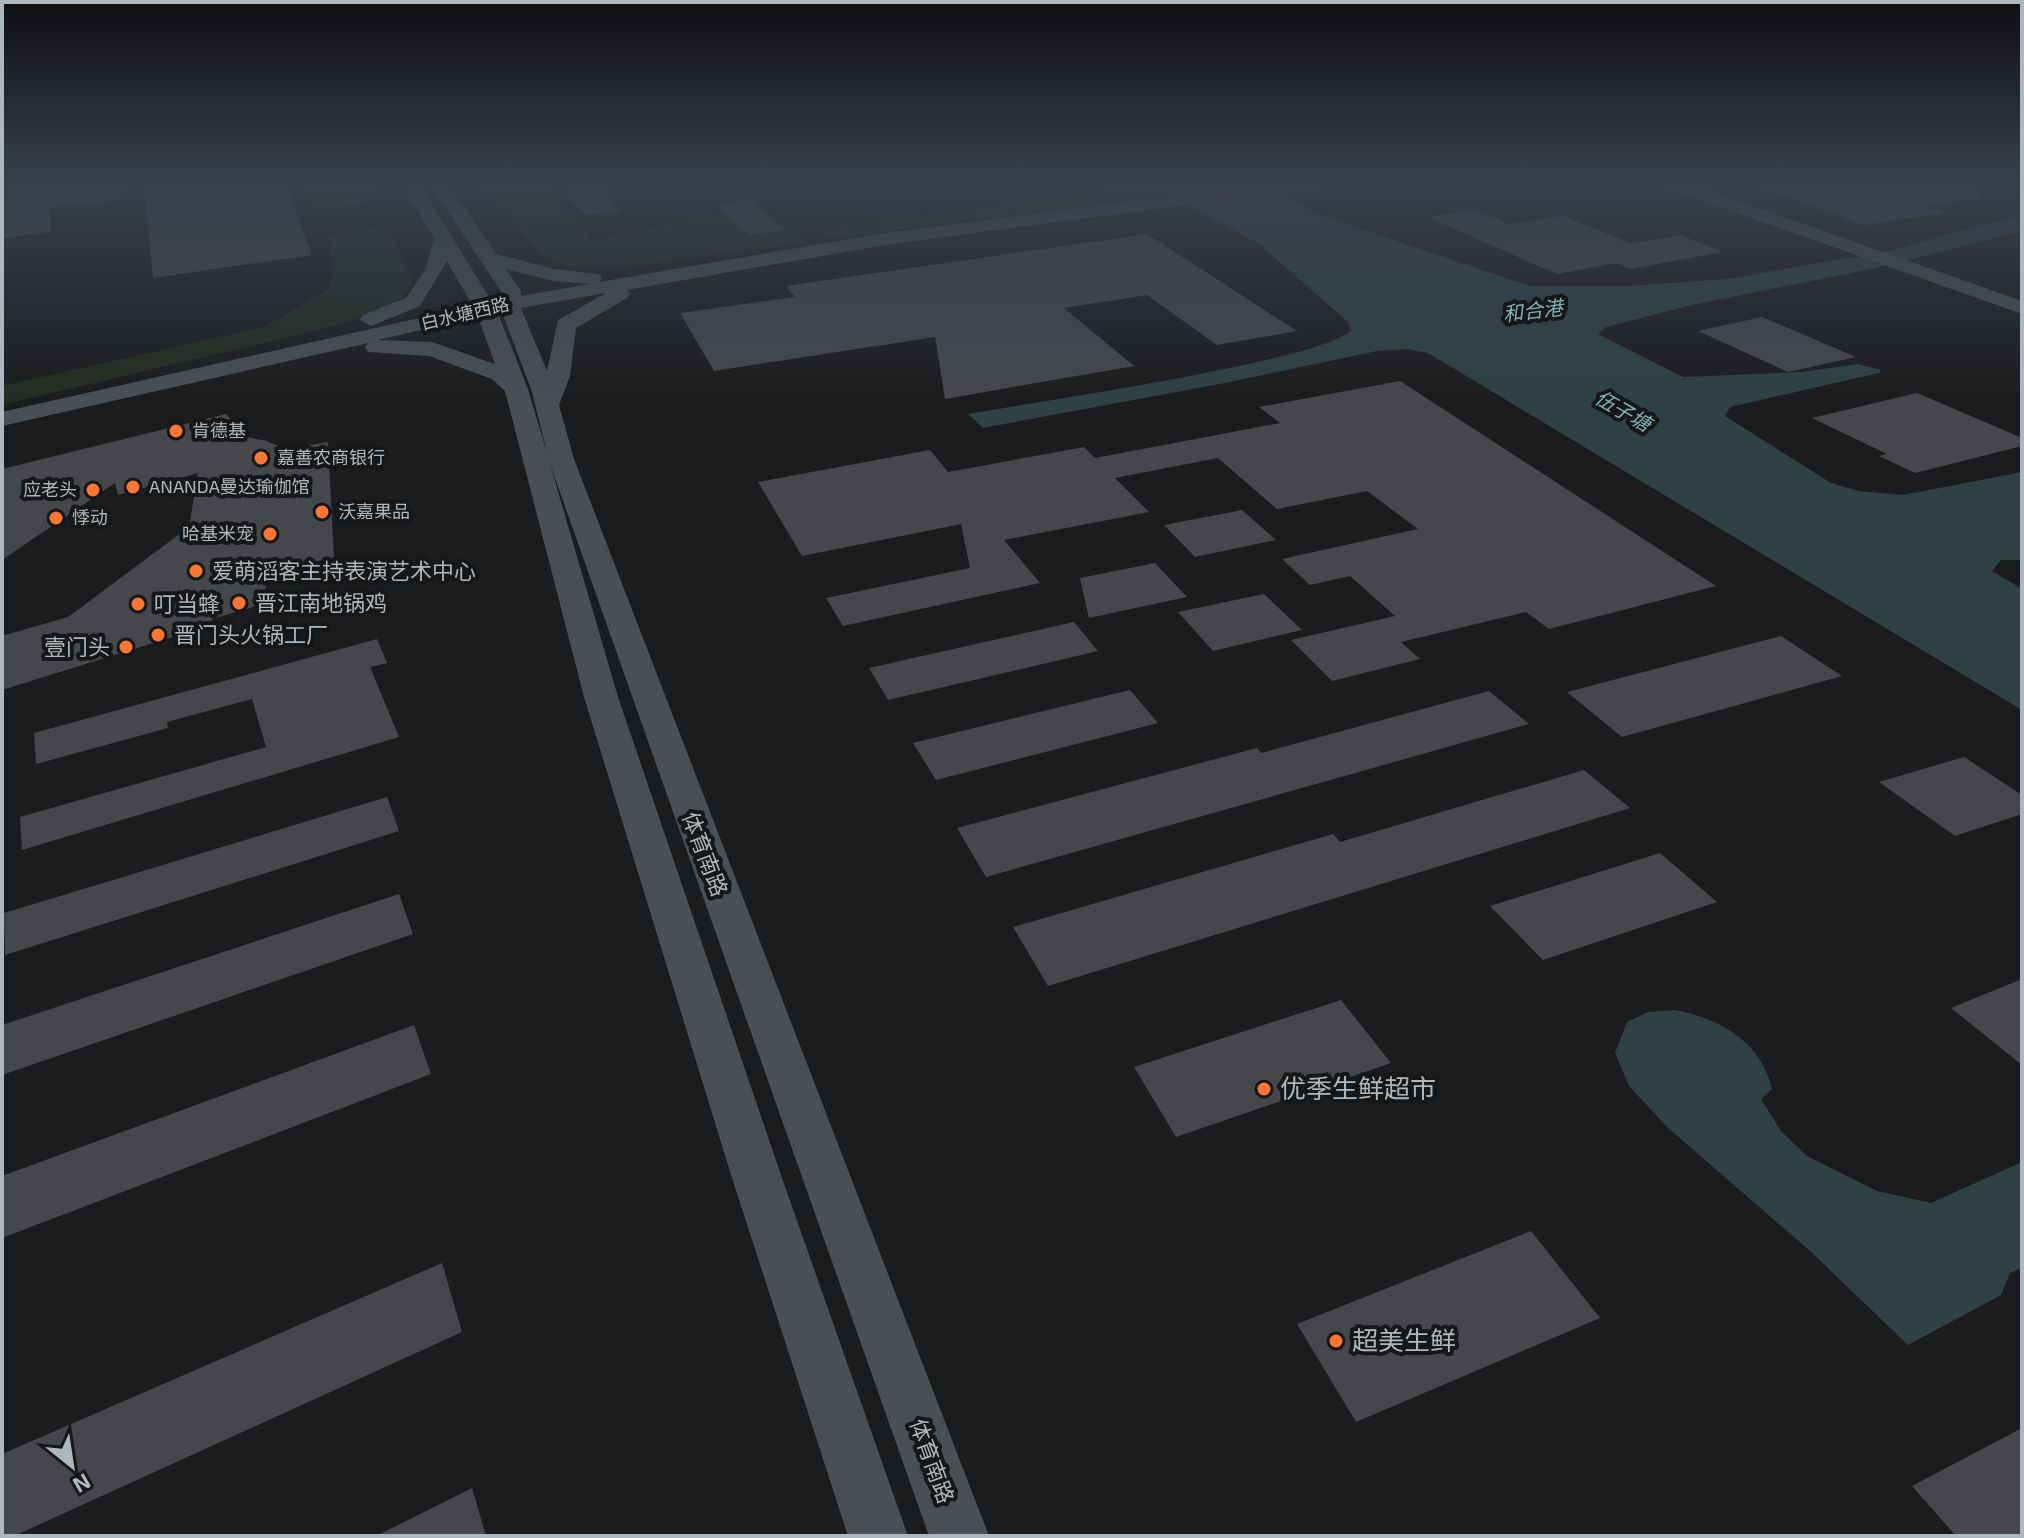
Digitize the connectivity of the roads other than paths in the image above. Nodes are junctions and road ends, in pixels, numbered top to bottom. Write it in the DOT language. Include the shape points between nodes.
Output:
graph roads {
  1 [pos="439,255"];
  2 [pos="456,255"];
  3 [pos="488,255"];
  4 [pos="794,255"];
  5 [pos="1873,255"];
  6 [pos="491,259"];
  7 [pos="665,277"];
  8 [pos="497,307"];
  9 [pos="2022,308"];
  10 [pos="288,354"];
  11 [pos="531,397"];
  12 [pos="2,419"];
  13 [pos="878,1536"];
  14 [pos="959,1536"];
  1 -- 10 [label="main road" via="413,302"];
  2 -- 8 [label="main road, 体育南路"];
  3 -- 6 [label="main road, 体育南路"];
  4 -- 7 [label="main road, 白水塘西路"];
  5 -- 9 [label="main road"];
  6 -- 7 [label="main road" via="554,275"];
  6 -- 8 [label="main road, 体育南路" via="511,291"];
  7 -- 8 [label="main road, 白水塘西路"];
  7 -- 11 [label="main road" via="611,297 566,325 559,350 559,385"];
  8 -- 10 [label="main road, 白水塘西路"];
  8 -- 11 [label="main road, 体育南路"];
  8 -- 11 [label="main road, 体育南路"];
  10 -- 11 [label="main road" via="370,347 432,349 500,374"];
  10 -- 12 [label="main road, 白水塘西路"];
  11 -- 13 [label="main road, 体育南路" via="601,697"];
  11 -- 14 [label="main road, 体育南路" via="561,459"];
}
